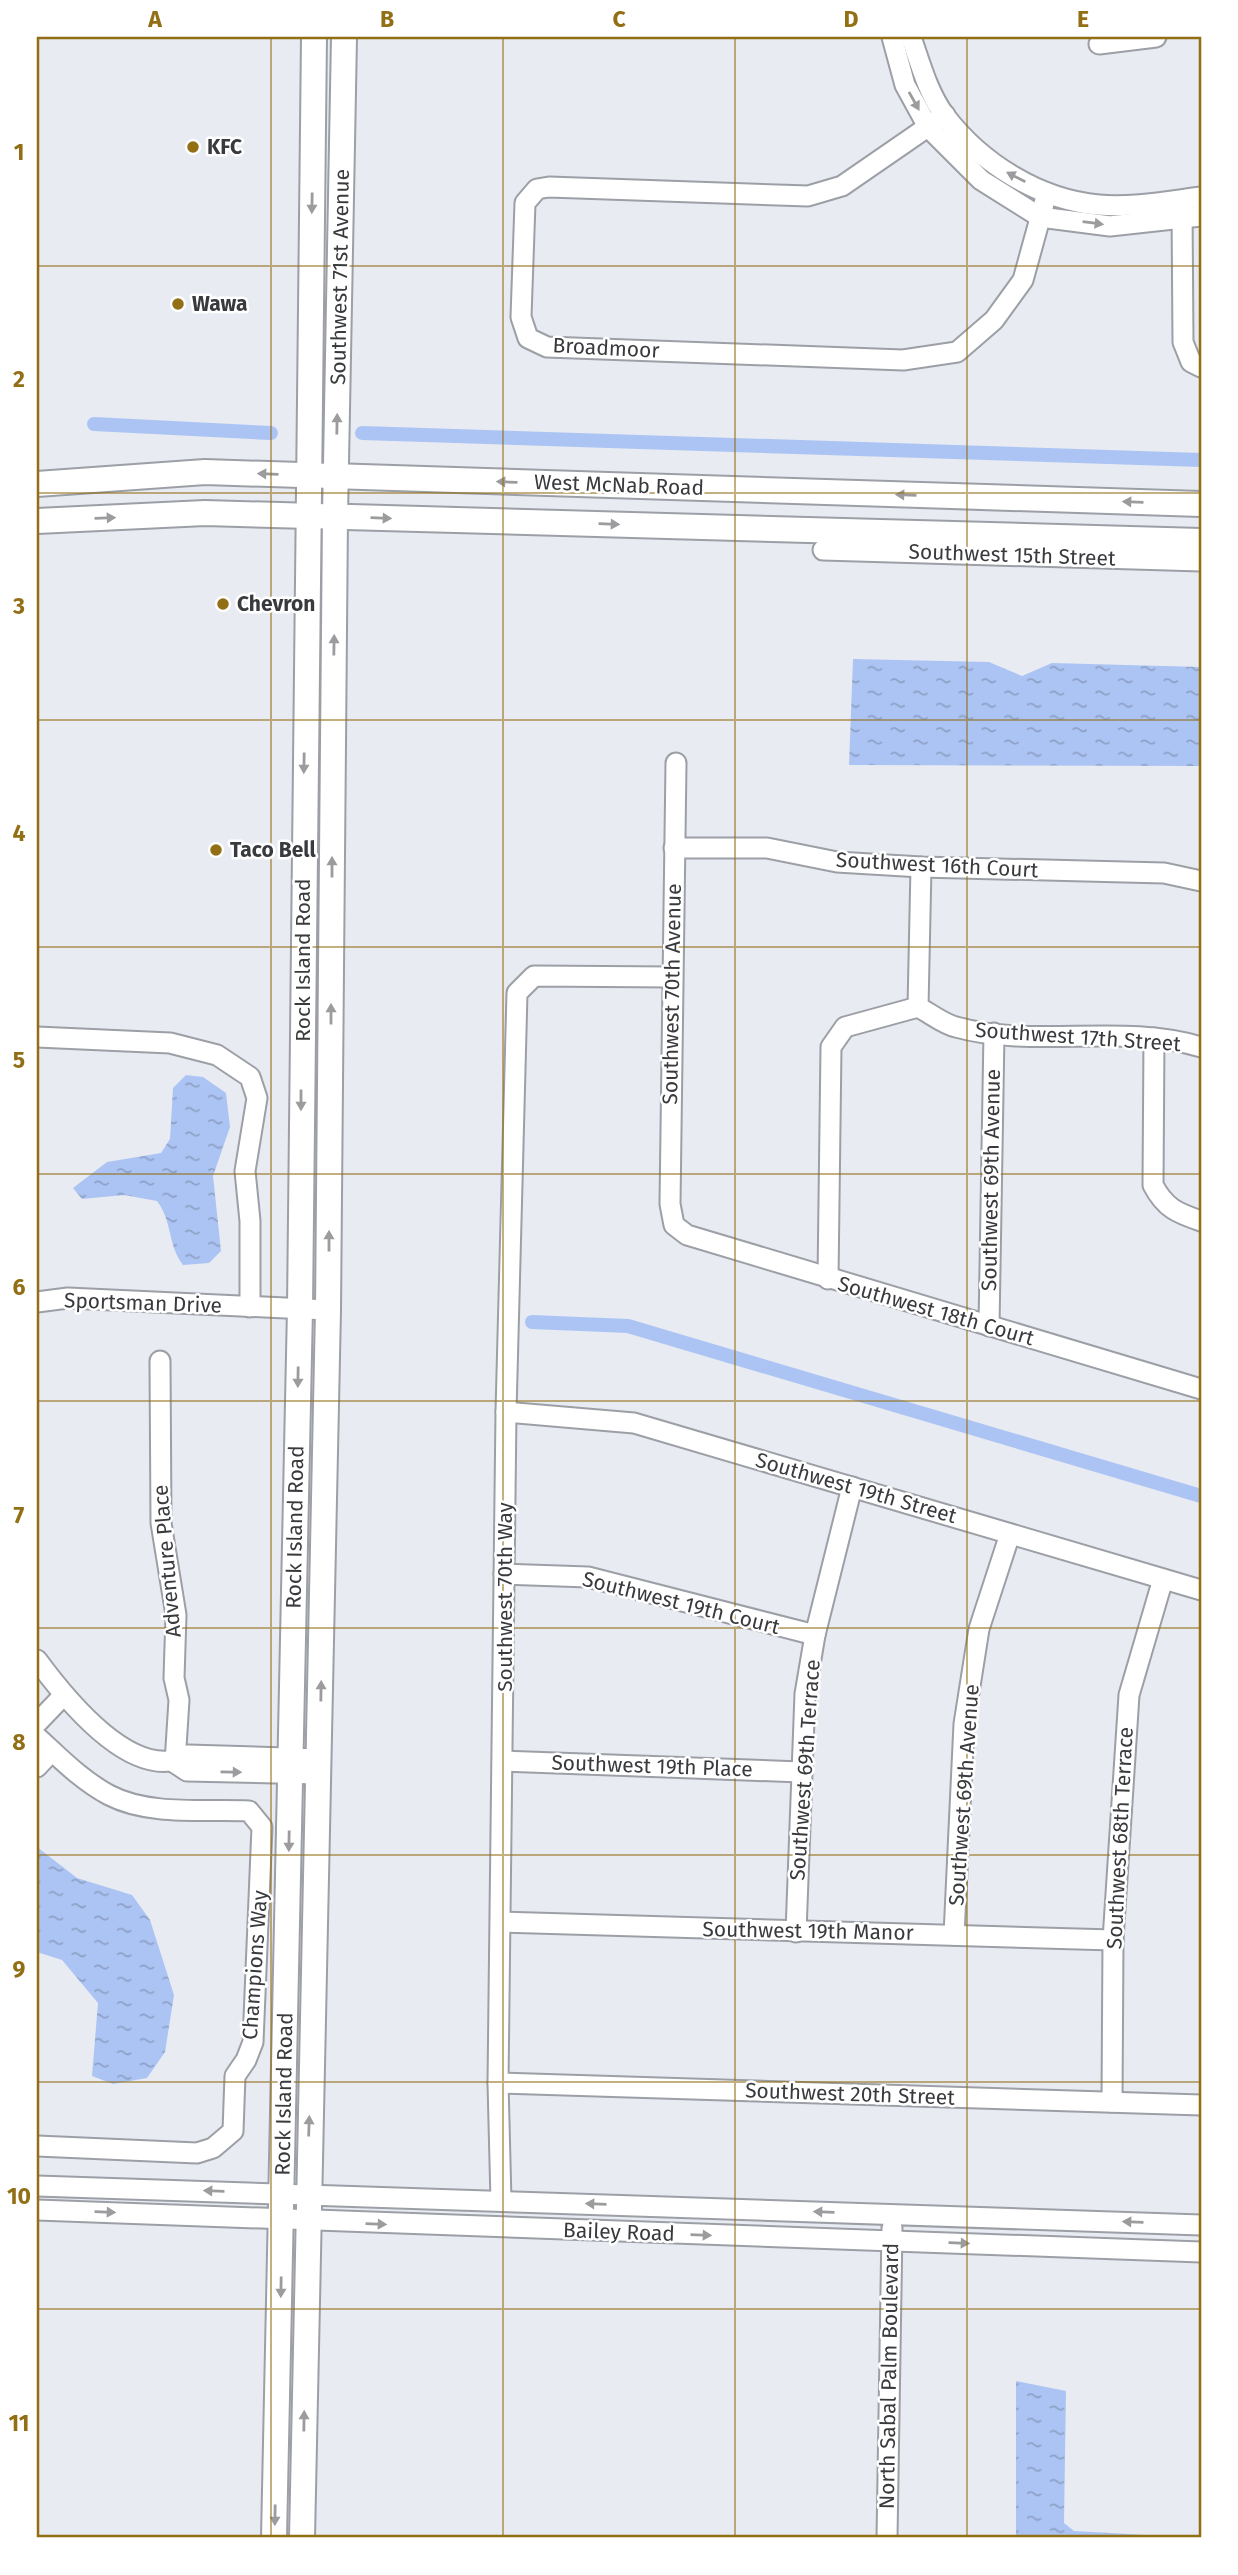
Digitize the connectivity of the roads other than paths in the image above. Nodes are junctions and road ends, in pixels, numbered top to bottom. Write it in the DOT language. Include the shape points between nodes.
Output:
graph roads {
  1 [pos="314,37"];
  2 [pos="327,37"];
  3 [pos="344,37"];
  4 [pos="892,37"];
  5 [pos="911,37"];
  6 [pos="1156,37"];
  7 [pos="1099,44"];
  8 [pos="945,115"];
  9 [pos="928,127"];
  10 [pos="1047,193"];
  11 [pos="1201,197"];
  12 [pos="341,206"];
  13 [pos="1188,211"];
  14 [pos="1040,217"];
  15 [pos="1201,367"];
  16 [pos="308,476"];
  17 [pos="336,476"];
  18 [pos="37,484"];
  19 [pos="1201,504"];
  20 [pos="307,516"];
  21 [pos="335,516"];
  22 [pos="37,521"];
  23 [pos="1201,541"];
  24 [pos="823,550"];
  25 [pos="1201,561"];
  26 [pos="676,763"];
  27 [pos="674,848"];
  28 [pos="921,867"];
  29 [pos="1201,881"];
  30 [pos="671,977"];
  31 [pos="918,1007"];
  32 [pos="994,1033"];
  33 [pos="37,1037"];
  34 [pos="1154,1038"];
  35 [pos="1201,1047"];
  36 [pos="1201,1221"];
  37 [pos="674,1224"];
  38 [pos="828,1279"];
  39 [pos="37,1302"];
  40 [pos="250,1307"];
  41 [pos="300,1308"];
  42 [pos="328,1310"];
  43 [pos="989,1326"];
  44 [pos="160,1361"];
  45 [pos="1201,1389"];
  46 [pos="506,1412"];
  47 [pos="852,1487"];
  48 [pos="1010,1534"];
  49 [pos="505,1574"];
  50 [pos="1163,1579"];
  51 [pos="1201,1590"];
  52 [pos="815,1635"];
  53 [pos="37,1660"];
  54 [pos="63,1696"];
  55 [pos="37,1723"];
  56 [pos="37,1737"];
  57 [pos="52,1751"];
  58 [pos="504,1761"];
  59 [pos="170,1762"];
  60 [pos="290,1765"];
  61 [pos="319,1766"];
  62 [pos="37,1767"];
  63 [pos="801,1772"];
  64 [pos="502,1922"];
  65 [pos="796,1931"];
  66 [pos="954,1935"];
  67 [pos="1114,1940"];
  68 [pos="498,2084"];
  69 [pos="1112,2102"];
  70 [pos="1201,2105"];
  71 [pos="37,2146"];
  72 [pos="37,2186"];
  73 [pos="282,2194"];
  74 [pos="308,2195"];
  75 [pos="501,2201"];
  76 [pos="37,2210"];
  77 [pos="892,2214"];
  78 [pos="282,2219"];
  79 [pos="308,2221"];
  80 [pos="1201,2225"];
  81 [pos="891,2241"];
  82 [pos="1201,2252"];
  83 [pos="274,2538"];
  84 [pos="302,2538"];
  85 [pos="887,2538"];
  1 -- 16 [label="main road, Southwest 71st Avenue, one-way"];
  2 -- 12 [label="main road" via="328,172"];
  3 -- 12 [label="main road, Southwest 71st Avenue"];
  4 -- 9 [label="street, one-way" via="905,85"];
  5 -- 8 [label="street"];
  6 -- 7 [label="street"];
  8 -- 9 [label="street, Broadmoor"];
  10 -- 8 [label="street, one-way" via="993,165"];
  9 -- 14 [label="street" via="981,180"];
  9 -- 14 [label="street, Broadmoor" via="842,186 808,196 537,189 525,203 522,317 528,338 547,347 903,360 957,352 994,320 1023,280"];
  10 -- 13 [label="street" via="1100,205"];
  10 -- 14 [label="street, Broadmoor"];
  11 -- 13 [label="street"];
  17 -- 12 [label="main road, Southwest 71st Avenue, one-way"];
  14 -- 13 [label="street, one-way" via="1110,226"];
  13 -- 15 [label="street" via="1183,342 1191,362"];
  16 -- 17 [label="main road, West McNab Road"];
  16 -- 18 [label="main road, West McNab Road, one-way" via="205,471"];
  16 -- 20 [label="main road, Southwest 71st Avenue"];
  19 -- 17 [label="main road, West McNab Road, one-way"];
  17 -- 21 [label="main road, Southwest 71st Avenue"];
  20 -- 21 [label="main road, West McNab Road"];
  22 -- 20 [label="main road, West McNab Road, one-way" via="205,513"];
  20 -- 41 [label="main road, Rock Island Road, one-way"];
  21 -- 23 [label="main road, West McNab Road, one-way"];
  42 -- 21 [label="main road, Rock Island Road, one-way"];
  24 -- 25 [label="street, Southwest 15th Street"];
  26 -- 27 [label="street, Southwest 70th Avenue"];
  27 -- 28 [label="street, Southwest 16th Court" via="767,848 836,862"];
  27 -- 30 [label="street, Southwest 70th Avenue"];
  28 -- 29 [label="street, Southwest 16th Court" via="1164,873"];
  28 -- 31 [label="street"];
  30 -- 37 [label="street, Southwest 70th Avenue" via="670,1204"];
  30 -- 46 [label="street, Southwest 70th Way" via="534,976 517,993"];
  31 -- 32 [label="street, Southwest 17th Street" via="954,1027"];
  31 -- 38 [label="street" via="845,1027 831,1047"];
  32 -- 34 [label="street, Southwest 17th Street"];
  32 -- 43 [label="street, Southwest 69th Avenue"];
  33 -- 40 [label="street, Sportsman Drive" via="170,1043 217,1055 250,1077 257,1098 245,1171"];
  34 -- 35 [label="street, Southwest 17th Street"];
  34 -- 36 [label="street" via="1153,1185 1173,1212"];
  37 -- 38 [label="street, Southwest 18th Court" via="687,1235"];
  38 -- 43 [label="street, Southwest 18th Court"];
  39 -- 40 [label="street, Sportsman Drive" via="68,1298"];
  40 -- 41 [label="street, Sportsman Drive"];
  41 -- 42 [label="street, Sportsman Drive"];
  41 -- 60 [label="main road, Rock Island Road, one-way"];
  61 -- 42 [label="main road, Rock Island Road, one-way"];
  43 -- 45 [label="street, Southwest 18th Court"];
  44 -- 59 [label="street, Adventure Place" via="161,1523 176,1615 174,1678 179,1700"];
  46 -- 47 [label="street, Southwest 19th Street" via="634,1423"];
  46 -- 49 [label="street, Southwest 70th Way"];
  47 -- 48 [label="street, Southwest 19th Street"];
  47 -- 52 [label="street, Southwest 69th Terrace"];
  48 -- 50 [label="street, Southwest 19th Street"];
  48 -- 66 [label="street, Southwest 69th Avenue" via="979,1629 964,1724"];
  49 -- 52 [label="street, Southwest 19th Court" via="588,1577"];
  49 -- 58 [label="street, Southwest 70th Way"];
  50 -- 51 [label="street, Southwest 19th Street"];
  50 -- 67 [label="street, Southwest 68th Terrace" via="1129,1695"];
  52 -- 63 [label="street, Southwest 69th Terrace" via="805,1694"];
  53 -- 54 [label="street"];
  54 -- 55 [label="street"];
  54 -- 59 [label="street" via="118,1746"];
  56 -- 57 [label="street, Champions Way"];
  57 -- 62 [label="street"];
  57 -- 71 [label="street, Champions Way" via="111,1796 149,1807 248,1811 262,1827 253,2042 235,2076 233,2131 213,2148 197,2153"];
  58 -- 63 [label="street, Southwest 19th Place"];
  58 -- 64 [label="street, Southwest 70th Way"];
  59 -- 60 [label="street" via="187,1771"];
  60 -- 61 [label="street"];
  60 -- 73 [label="main road, Rock Island Road, one-way"];
  74 -- 61 [label="main road, Rock Island Road, one-way"];
  63 -- 65 [label="street, Southwest 69th Terrace"];
  64 -- 65 [label="street, Southwest 19th Manor"];
  64 -- 68 [label="street, Southwest 70th Way"];
  65 -- 66 [label="street, Southwest 19th Manor"];
  66 -- 67 [label="street, Southwest 19th Manor"];
  67 -- 69 [label="street, Southwest 68th Terrace"];
  68 -- 69 [label="street, Southwest 20th Street"];
  68 -- 75 [label="street, Southwest 70th Way"];
  69 -- 70 [label="street, Southwest 20th Street"];
  73 -- 72 [label="street, Bailey Road, one-way"];
  73 -- 74 [label="street, Bailey Road"];
  73 -- 78 [label="main road, Rock Island Road"];
  74 -- 75 [label="street, Bailey Road"];
  74 -- 79 [label="main road, Rock Island Road"];
  77 -- 75 [label="street, Bailey Road, one-way"];
  76 -- 78 [label="street, Bailey Road, one-way"];
  80 -- 77 [label="street, Bailey Road, one-way"];
  77 -- 81 [label="street, North Sabal Palm Boulevard"];
  78 -- 79 [label="street, Bailey Road"];
  78 -- 83 [label="main road, Rock Island Road, one-way"];
  79 -- 81 [label="street, Bailey Road, one-way"];
  84 -- 79 [label="main road, Rock Island Road, one-way"];
  81 -- 82 [label="street, Bailey Road, one-way"];
  81 -- 85 [label="street, North Sabal Palm Boulevard"];
}
